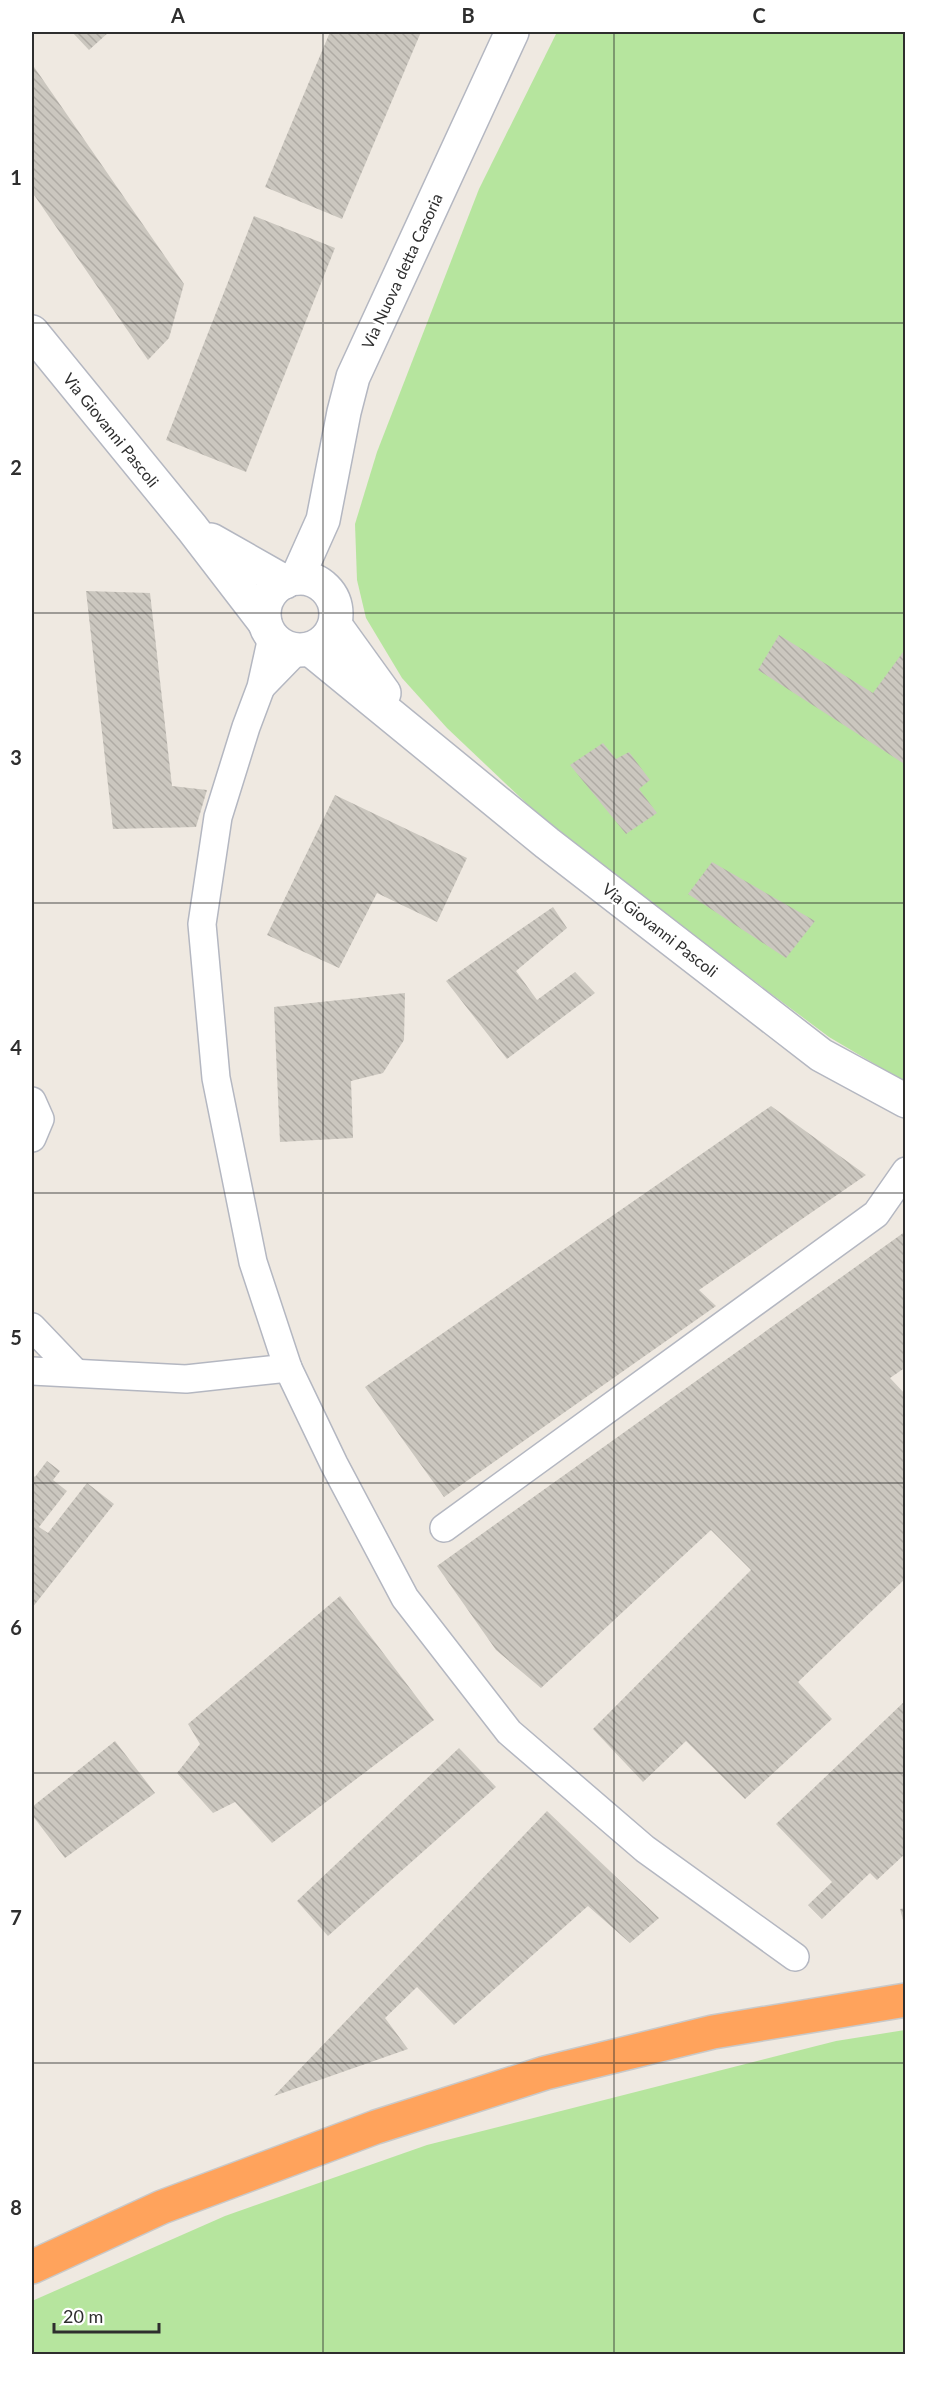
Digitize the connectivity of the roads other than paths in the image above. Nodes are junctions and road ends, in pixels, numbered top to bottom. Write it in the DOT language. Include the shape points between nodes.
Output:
graph roads {
  1 [pos="512,32"];
  2 [pos="32,333"];
  3 [pos="323,520"];
  4 [pos="192,528"];
  5 [pos="291,580"];
  6 [pos="329,592"];
  7 [pos="335,625"];
  8 [pos="286,640"];
  9 [pos="426,743"];
  10 [pos="32,1101"];
  11 [pos="906,1101"];
  12 [pos="32,1138"];
  13 [pos="906,1171"];
  14 [pos="32,1327"];
  15 [pos="288,1368"];
  16 [pos="32,1371"];
  17 [pos="75,1372"];
  18 [pos="444,1528"];
  19 [pos="795,1957"];
  20 [pos="906,2000"];
  21 [pos="32,2267"];
  1 -- 3 [label="street, Via Nuova detta Casoria" via="353,378"];
  2 -- 4 [label="street, Via Giovanni Pascoli"];
  3 -- 5 [label="street, Via Nuova detta Casoria"];
  3 -- 6 [label="street, Via Nuova detta Casoria"];
  4 -- 5 [label="street, Via Giovanni Pascoli"];
  4 -- 8 [label="street, Via Giovanni Pascoli"];
  5 -- 6 [label="street" via="319,583"];
  5 -- 8 [label="street" via="271,594 265,607"];
  6 -- 7 [label="street" via="336,609"];
  7 -- 8 [label="street" via="327,638"];
  7 -- 9 [label="street, Via Giovanni Pascoli"];
  8 -- 9 [label="street, Via Giovanni Pascoli"];
  8 -- 15 [label="street" via="261,687 218,817 202,924 216,1078 253,1262"];
  9 -- 11 [label="street, Via Giovanni Pascoli" via="547,843 821,1054"];
  10 -- 12 [label="street" via="40,1119"];
  13 -- 18 [label="street" via="876,1214"];
  14 -- 17 [label="street"];
  15 -- 17 [label="street" via="186,1379"];
  15 -- 19 [label="street" via="405,1598 509,1732 645,1849"];
  16 -- 17 [label="street"];
  20 -- 21 [label="highway" via="713,2032 545,2073 376,2127 162,2207"];
}
